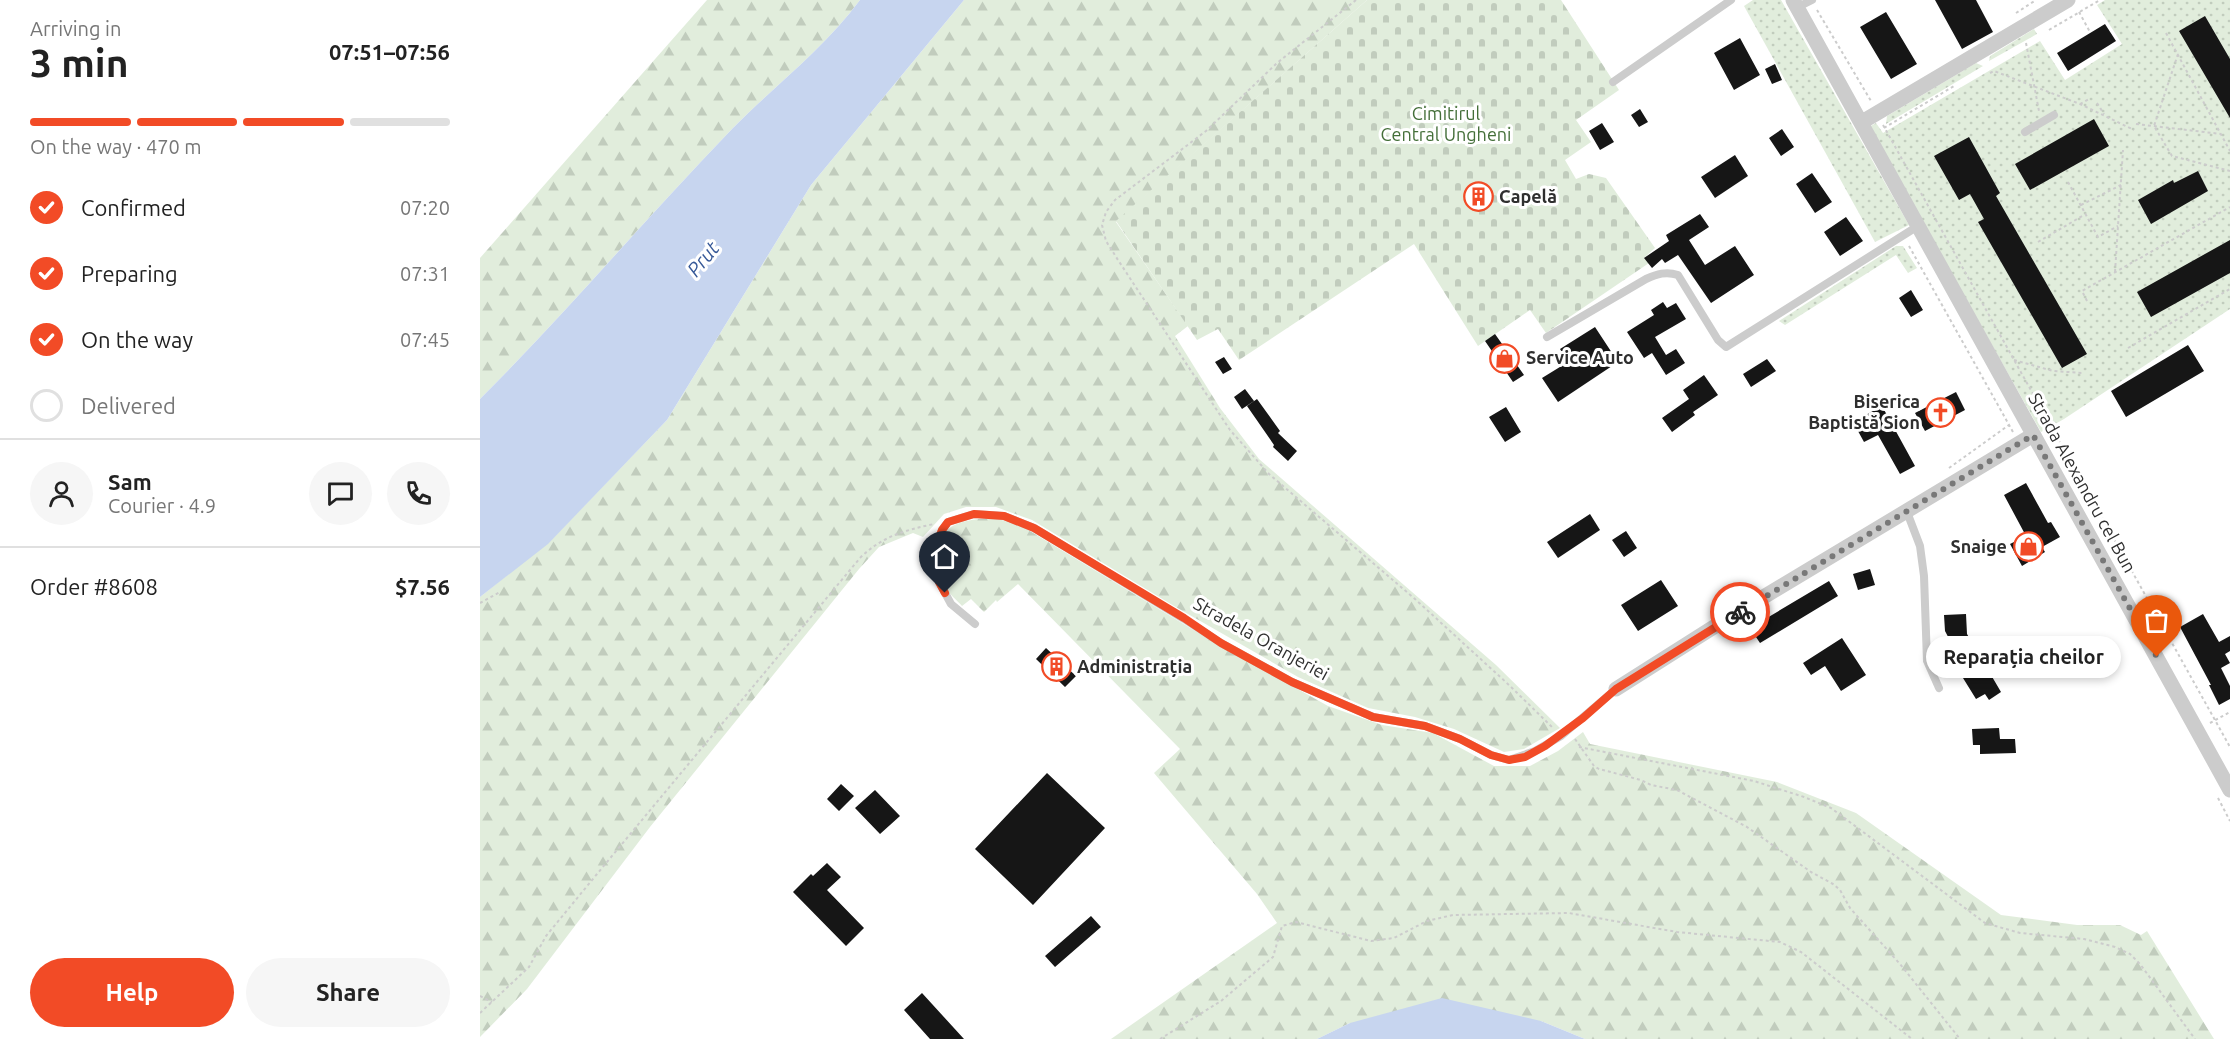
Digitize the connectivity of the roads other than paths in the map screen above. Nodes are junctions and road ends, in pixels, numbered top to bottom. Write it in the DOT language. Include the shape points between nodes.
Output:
graph roads {
  1 [pos="1731,0"];
  2 [pos="2068,0"];
  3 [pos="1803,2"];
  4 [pos="1613,82"];
  5 [pos="2054,115"];
  6 [pos="1862,122"];
  7 [pos="2025,132"];
  8 [pos="1918,226"];
  9 [pos="1547,337"];
  10 [pos="2033,435"];
  11 [pos="1907,512"];
  12 [pos="975,624"];
  13 [pos="1939,688"];
  14 [pos="1616,689"];
  15 [pos="2230,790"];
  1 -- 4 [label="lane"];
  2 -- 6 [label="street" via="1881,121"];
  3 -- 6 [label="street, Strada Alexandru cel Bun"];
  5 -- 7 [label="lane"];
  6 -- 8 [label="street, Strada Alexandru cel Bun"];
  8 -- 9 [label="lane" via="1726,346 1718,340 1678,275 1670,272 1646,279"];
  8 -- 10 [label="street, Strada Alexandru cel Bun"];
  10 -- 11 [label="street, Stradela Oranjeriei"];
  10 -- 15 [label="street, Strada Alexandru cel Bun"];
  11 -- 13 [label="lane" via="1920,546 1927,660"];
  11 -- 14 [label="street, Stradela Oranjeriei"];
  12 -- 14 [label="lane, Stradela Oranjeriei" via="951,604 939,582 937,543 948,522 974,514 1004,516 1034,528 1292,682 1373,717 1425,726 1491,755 1509,760 1525,757 1561,736"];
}
